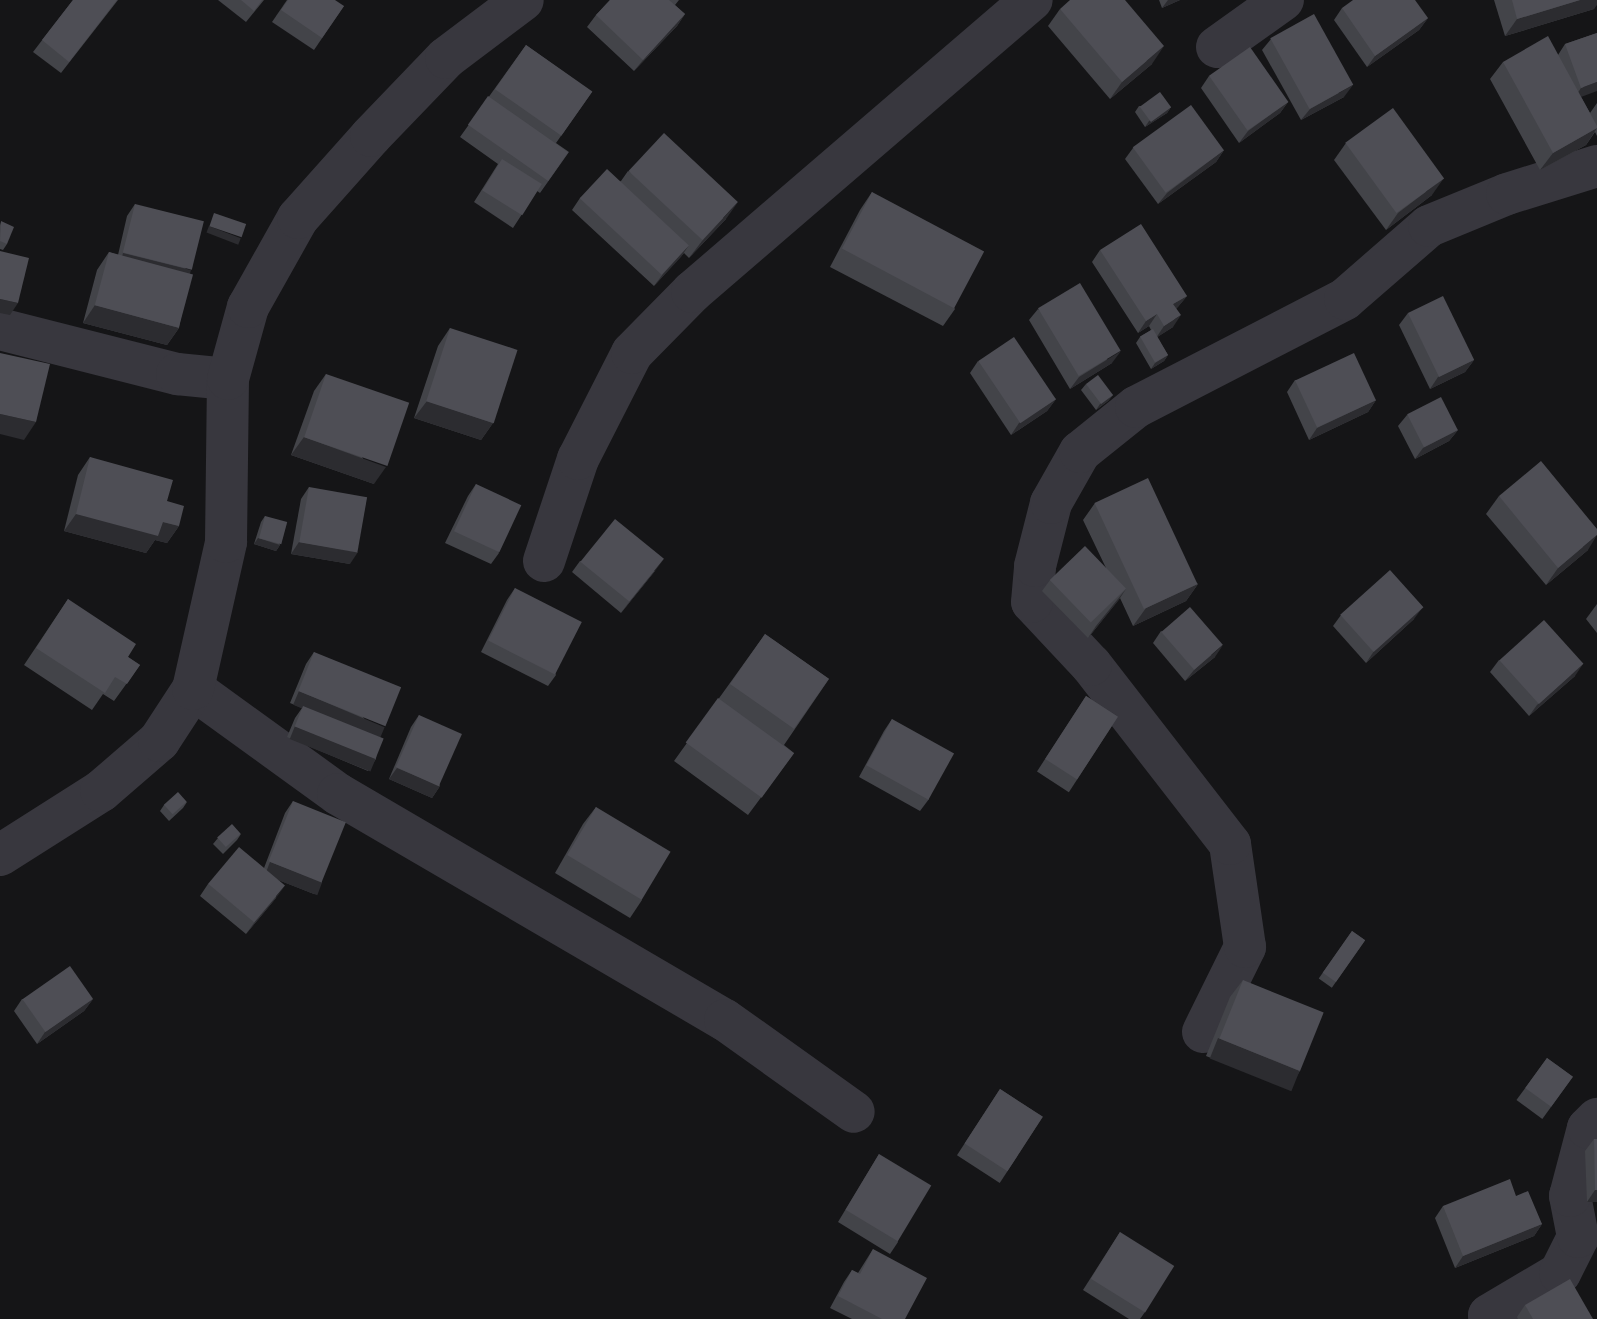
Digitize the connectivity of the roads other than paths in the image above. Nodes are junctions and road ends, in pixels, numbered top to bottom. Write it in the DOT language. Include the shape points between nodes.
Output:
graph roads {
  1 [pos="523,0"];
  2 [pos="1032,0"];
  3 [pos="1283,0"];
  4 [pos="1217,47"];
  5 [pos="1597,166"];
  6 [pos="0,329"];
  7 [pos="228,379"];
  8 [pos="544,561"];
  9 [pos="193,689"];
  10 [pos="0,855"];
  11 [pos="1203,1032"];
  12 [pos="854,1112"];
  13 [pos="1597,1119"];
  14 [pos="1491,1319"];
  1 -- 7 [label="street" via="446,58 298,218 248,307"];
  2 -- 8 [label="street" via="692,292 632,353 578,459"];
  3 -- 4 [label="street"];
  5 -- 11 [label="street" via="1429,226 1345,299 1136,407 1080,452 1051,503 1032,602 1091,665 1230,844 1245,947"];
  6 -- 7 [label="street" via="177,374"];
  7 -- 9 [label="street" via="226,542"];
  9 -- 10 [label="street" via="148,751 101,791"];
  9 -- 12 [label="street" via="338,794 725,1020"];
  13 -- 14 [label="street" via="1588,1128 1570,1196 1578,1237 1560,1273 1489,1315"];
}
